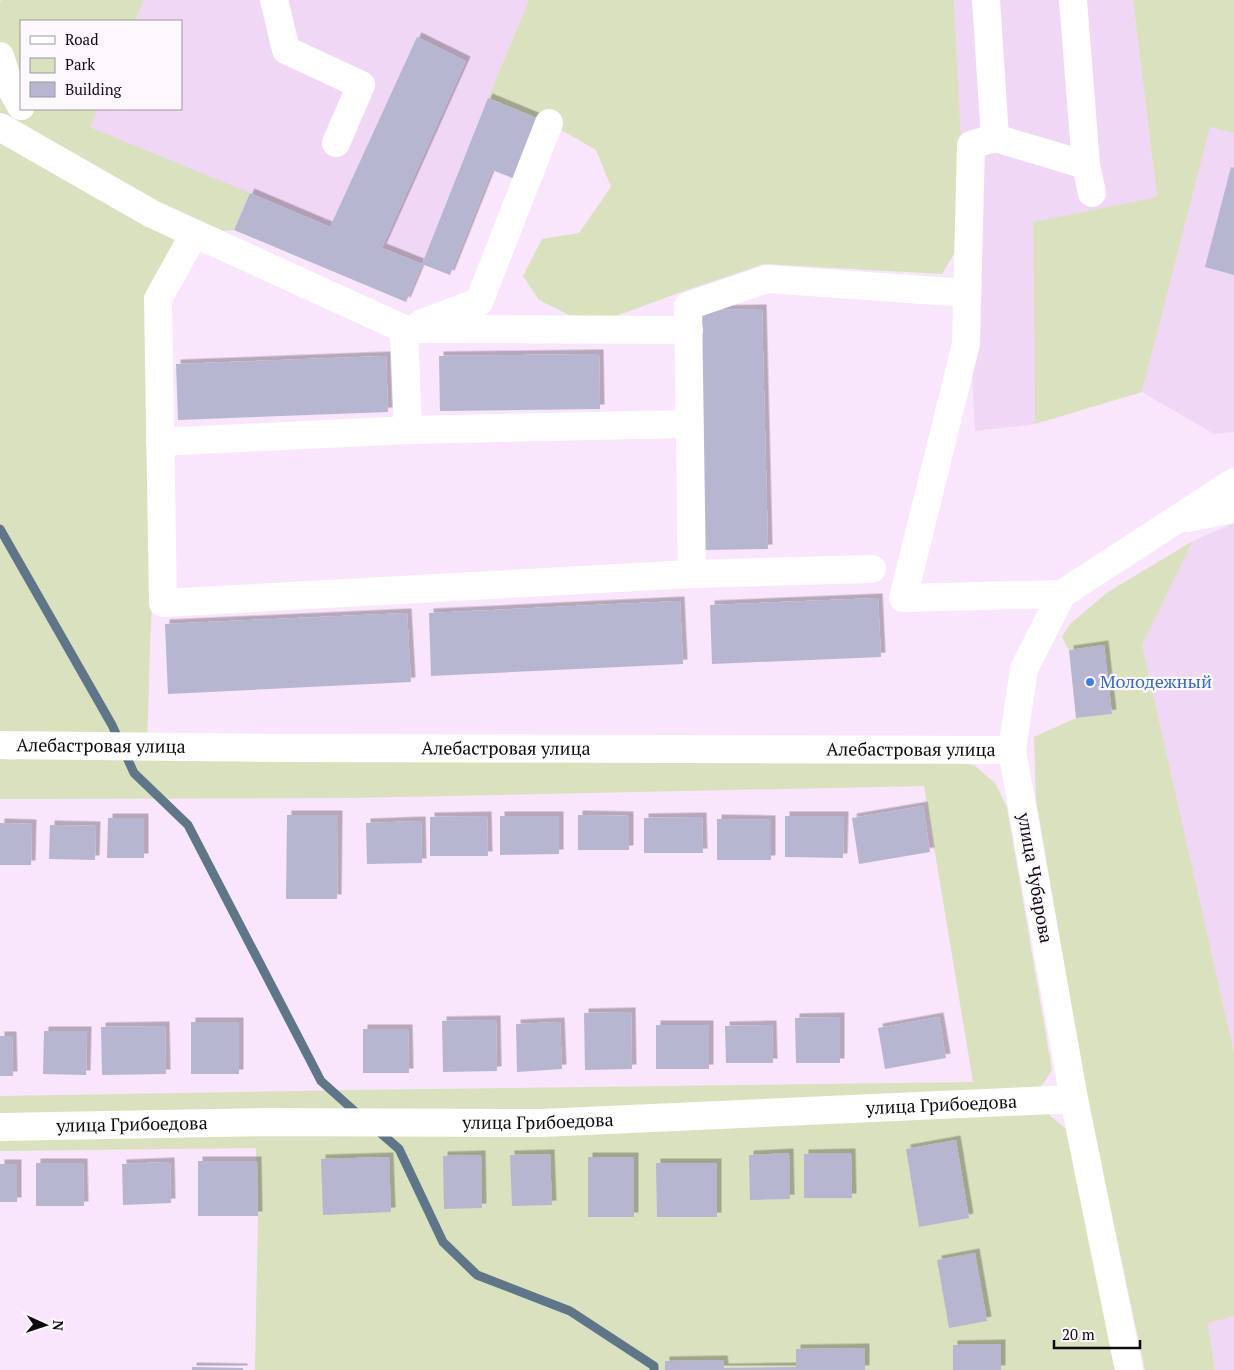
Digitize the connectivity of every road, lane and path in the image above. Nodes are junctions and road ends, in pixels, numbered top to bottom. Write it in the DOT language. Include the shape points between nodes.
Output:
graph roads {
  1 [pos="274,0"];
  2 [pos="986,0"];
  3 [pos="1074,0"];
  4 [pos="0,56"];
  5 [pos="20,104"];
  6 [pos="24,110"];
  7 [pos="549,123"];
  8 [pos="0,127"];
  9 [pos="995,138"];
  10 [pos="336,143"];
  11 [pos="50,155"];
  12 [pos="1086,165"];
  13 [pos="1092,193"];
  14 [pos="194,234"];
  15 [pos="967,293"];
  16 [pos="404,329"];
  17 [pos="689,330"];
  18 [pos="690,424"];
  19 [pos="408,430"];
  20 [pos="160,442"];
  21 [pos="1234,482"];
  22 [pos="1234,508"];
  23 [pos="1171,522"];
  24 [pos="872,569"];
  25 [pos="692,574"];
  26 [pos="1062,594"];
  27 [pos="0,745"];
  28 [pos="1012,750"];
  29 [pos="1074,1099"];
  30 [pos="0,1127"];
  31 [pos="1129,1370"];
  1 -- 10 [label="street" via="286,50 361,85"];
  2 -- 9 [label="street"];
  3 -- 12 [label="street"];
  4 -- 5 [label="street" via="9,85"];
  6 -- 11 [label="street"];
  7 -- 16 [label="street" via="478,302"];
  8 -- 11 [label="street"];
  9 -- 12 [label="street"];
  9 -- 15 [label="street" via="971,145"];
  11 -- 14 [label="street" via="152,214"];
  12 -- 13 [label="street"];
  14 -- 16 [label="street"];
  14 -- 20 [label="street" via="158,298"];
  15 -- 17 [label="street" via="767,279 688,306"];
  15 -- 26 [label="street" via="966,344 903,598"];
  16 -- 17 [label="street"];
  16 -- 19 [label="street"];
  17 -- 18 [label="street"];
  18 -- 19 [label="street"];
  18 -- 25 [label="street"];
  19 -- 20 [label="street"];
  20 -- 25 [label="street" via="163,603"];
  21 -- 23 [label="street, улица Чубарова"];
  22 -- 23 [label="street"];
  23 -- 26 [label="street, улица Чубарова"];
  24 -- 25 [label="street"];
  26 -- 28 [label="street, улица Чубарова" via="1024,669"];
  27 -- 28 [label="street, Алебастровая улица"];
  28 -- 29 [label="street, улица Чубарова"];
  29 -- 30 [label="street, улица Грибоедова" via="541,1123 268,1122"];
  29 -- 31 [label="street, улица Чубарова"];
}
